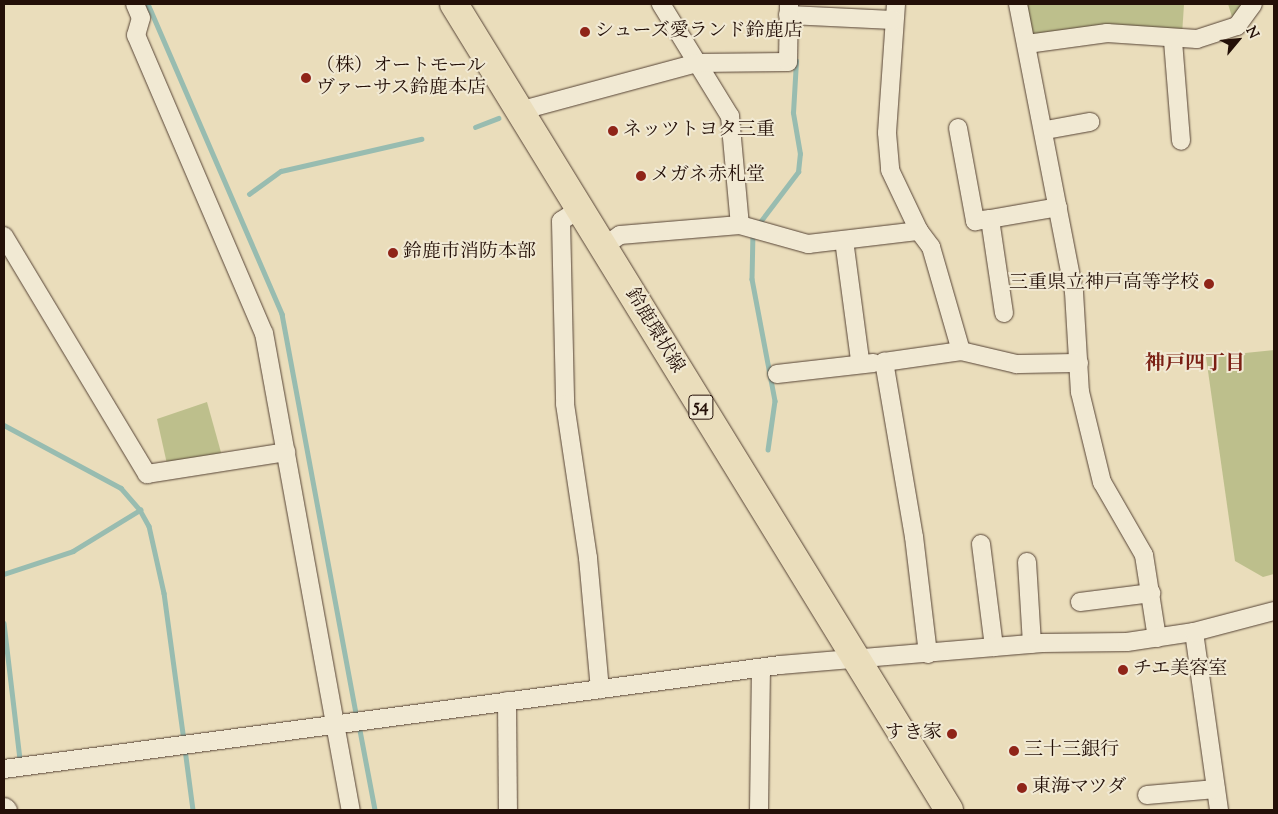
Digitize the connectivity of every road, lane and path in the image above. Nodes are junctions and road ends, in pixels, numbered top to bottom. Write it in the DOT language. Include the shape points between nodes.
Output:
graph roads {
  1 [pos="135,4"];
  2 [pos="454,4"];
  3 [pos="660,4"];
  4 [pos="1018,4"];
  5 [pos="1253,4"];
  6 [pos="852,11"];
  7 [pos="895,12"];
  8 [pos="793,13"];
  9 [pos="1172,41"];
  10 [pos="1027,44"];
  11 [pos="697,63"];
  12 [pos="519,111"];
  13 [pos="1090,122"];
  14 [pos="958,128"];
  15 [pos="1046,130"];
  16 [pos="1181,142"];
  17 [pos="1058,207"];
  18 [pos="580,209"];
  19 [pos="990,218"];
  20 [pos="749,228"];
  21 [pos="919,231"];
  22 [pos="4,236"];
  23 [pos="844,240"];
  24 [pos="603,247"];
  25 [pos="1004,313"];
  26 [pos="961,352"];
  27 [pos="860,360"];
  28 [pos="884,362"];
  29 [pos="1079,363"];
  30 [pos="777,374"];
  31 [pos="286,452"];
  32 [pos="981,544"];
  33 [pos="1027,562"];
  34 [pos="1151,592"];
  35 [pos="1080,602"];
  36 [pos="1274,611"];
  37 [pos="1194,632"];
  38 [pos="1158,638"];
  39 [pos="1032,644"];
  40 [pos="994,647"];
  41 [pos="928,654"];
  42 [pos="856,661"];
  43 [pos="761,669"];
  44 [pos="600,689"];
  45 [pos="507,701"];
  46 [pos="351,722"];
  47 [pos="4,770"];
  48 [pos="1216,789"];
  49 [pos="1147,795"];
  50 [pos="351,810"];
  51 [pos="508,810"];
  52 [pos="759,810"];
  53 [pos="949,810"];
  54 [pos="1219,810"];
  1 -- 31 [label="street" via="141,18 136,35 254,300"];
  2 -- 12 [label="main road, 鈴鹿環状線 / 54"];
  3 -- 11 [label="street"];
  4 -- 10 [label="street"];
  5 -- 9 [label="street" via="1246,17 1223,33"];
  6 -- 7 [label="street"];
  6 -- 8 [label="street"];
  7 -- 21 [label="street" via="888,158"];
  8 -- 11 [label="street" via="788,62"];
  9 -- 10 [label="street" via="1107,33"];
  9 -- 16 [label="street"];
  10 -- 15 [label="street"];
  11 -- 12 [label="street"];
  11 -- 20 [label="street" via="730,116"];
  12 -- 18 [label="main road, 鈴鹿環状線 / 54"];
  13 -- 15 [label="street"];
  14 -- 19 [label="street" via="975,221"];
  15 -- 17 [label="street"];
  17 -- 19 [label="street"];
  17 -- 29 [label="street" via="1074,292"];
  18 -- 24 [label="main road, 鈴鹿環状線 / 54"];
  18 -- 44 [label="street" via="561,221 565,404 588,558"];
  19 -- 25 [label="street"];
  20 -- 23 [label="street" via="808,244"];
  20 -- 24 [label="street" via="620,235"];
  21 -- 23 [label="street"];
  21 -- 26 [label="street" via="931,248"];
  22 -- 31 [label="street" via="147,474"];
  23 -- 27 [label="street"];
  24 -- 42 [label="main road, 鈴鹿環状線 / 54"];
  26 -- 28 [label="street"];
  26 -- 29 [label="street" via="1016,364"];
  28 -- 30 [label="street"];
  28 -- 41 [label="street" via="914,537"];
  29 -- 34 [label="street" via="1080,392 1102,482 1140,544"];
  31 -- 46 [label="street"];
  32 -- 40 [label="street"];
  33 -- 39 [label="street"];
  34 -- 35 [label="street"];
  34 -- 38 [label="street"];
  36 -- 37 [label="street"];
  37 -- 38 [label="street"];
  37 -- 48 [label="street"];
  38 -- 39 [label="street"];
  39 -- 40 [label="street"];
  40 -- 41 [label="street"];
  41 -- 42 [label="street"];
  42 -- 43 [label="street"];
  42 -- 53 [label="main road, 鈴鹿環状線 / 54"];
  43 -- 44 [label="street"];
  43 -- 52 [label="street"];
  44 -- 45 [label="street"];
  45 -- 46 [label="street"];
  45 -- 51 [label="street"];
  46 -- 47 [label="street"];
  46 -- 50 [label="street"];
  48 -- 49 [label="street"];
  48 -- 54 [label="street"];
}
